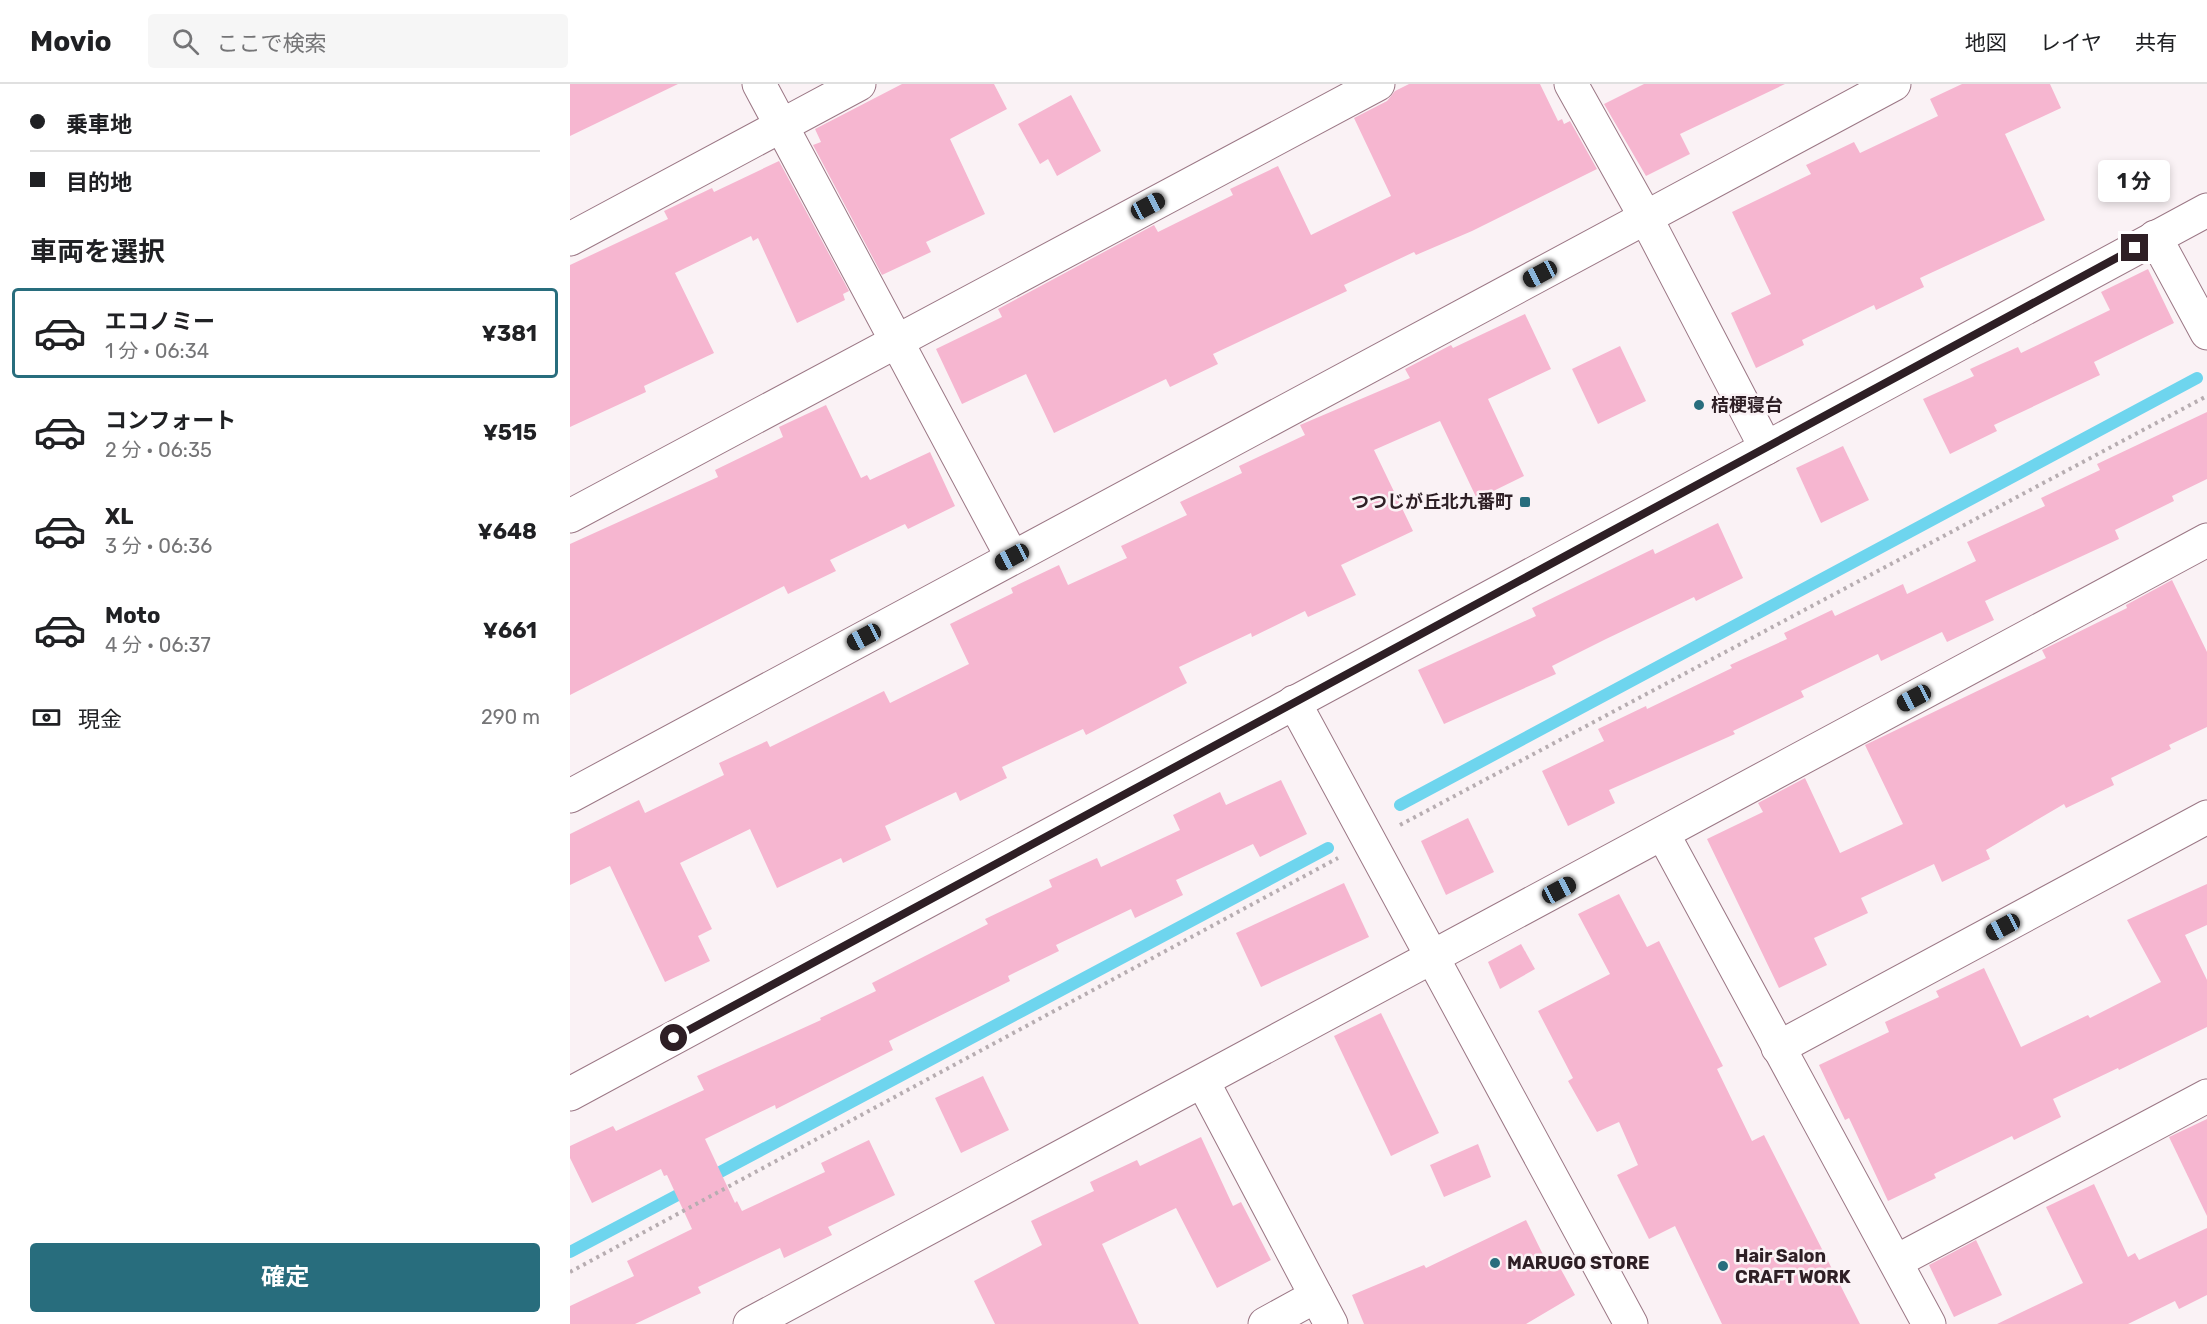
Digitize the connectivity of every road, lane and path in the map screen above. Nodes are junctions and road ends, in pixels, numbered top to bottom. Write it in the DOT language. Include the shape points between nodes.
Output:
graph roads {
  1 [pos="759,84"];
  2 [pos="859,84"];
  3 [pos="1378,84"];
  4 [pos="1571,84"];
  5 [pos="1894,84"];
  6 [pos="781,125"];
  7 [pos="2207,210"];
  8 [pos="1646,218"];
  9 [pos="2155,237"];
  10 [pos="570,239"];
  11 [pos="2207,333"];
  12 [pos="897,340"];
  13 [pos="1766,448"];
  14 [pos="570,516"];
  15 [pos="2207,540"];
  16 [pos="1012,557"];
  17 [pos="1294,702"];
  18 [pos="570,796"];
  19 [pos="2207,817"];
  20 [pos="1664,834"];
  21 [pos="1434,957"];
  22 [pos="1778,1048"];
  23 [pos="1203,1082"];
  24 [pos="570,1094"];
  25 [pos="2207,1096"];
  26 [pos="1897,1261"];
  27 [pos="1324,1310"];
  28 [pos="750,1324"];
  29 [pos="1265,1324"];
  30 [pos="1631,1324"];
  31 [pos="1929,1324"];
  1 -- 6 [label="street"];
  2 -- 6 [label="street"];
  3 -- 12 [label="street"];
  4 -- 8 [label="street"];
  5 -- 8 [label="street"];
  6 -- 10 [label="street"];
  6 -- 12 [label="street"];
  7 -- 9 [label="street"];
  8 -- 13 [label="street"];
  8 -- 16 [label="street"];
  9 -- 11 [label="street"];
  9 -- 13 [label="street"];
  12 -- 14 [label="street"];
  12 -- 16 [label="street"];
  13 -- 17 [label="street"];
  15 -- 20 [label="street"];
  16 -- 18 [label="street"];
  17 -- 21 [label="street"];
  17 -- 24 [label="street"];
  19 -- 22 [label="street"];
  20 -- 21 [label="street"];
  20 -- 22 [label="street"];
  21 -- 23 [label="street"];
  21 -- 30 [label="street"];
  22 -- 26 [label="street"];
  23 -- 27 [label="street"];
  23 -- 28 [label="street"];
  25 -- 26 [label="street"];
  26 -- 31 [label="street"];
  27 -- 29 [label="street"];
}
